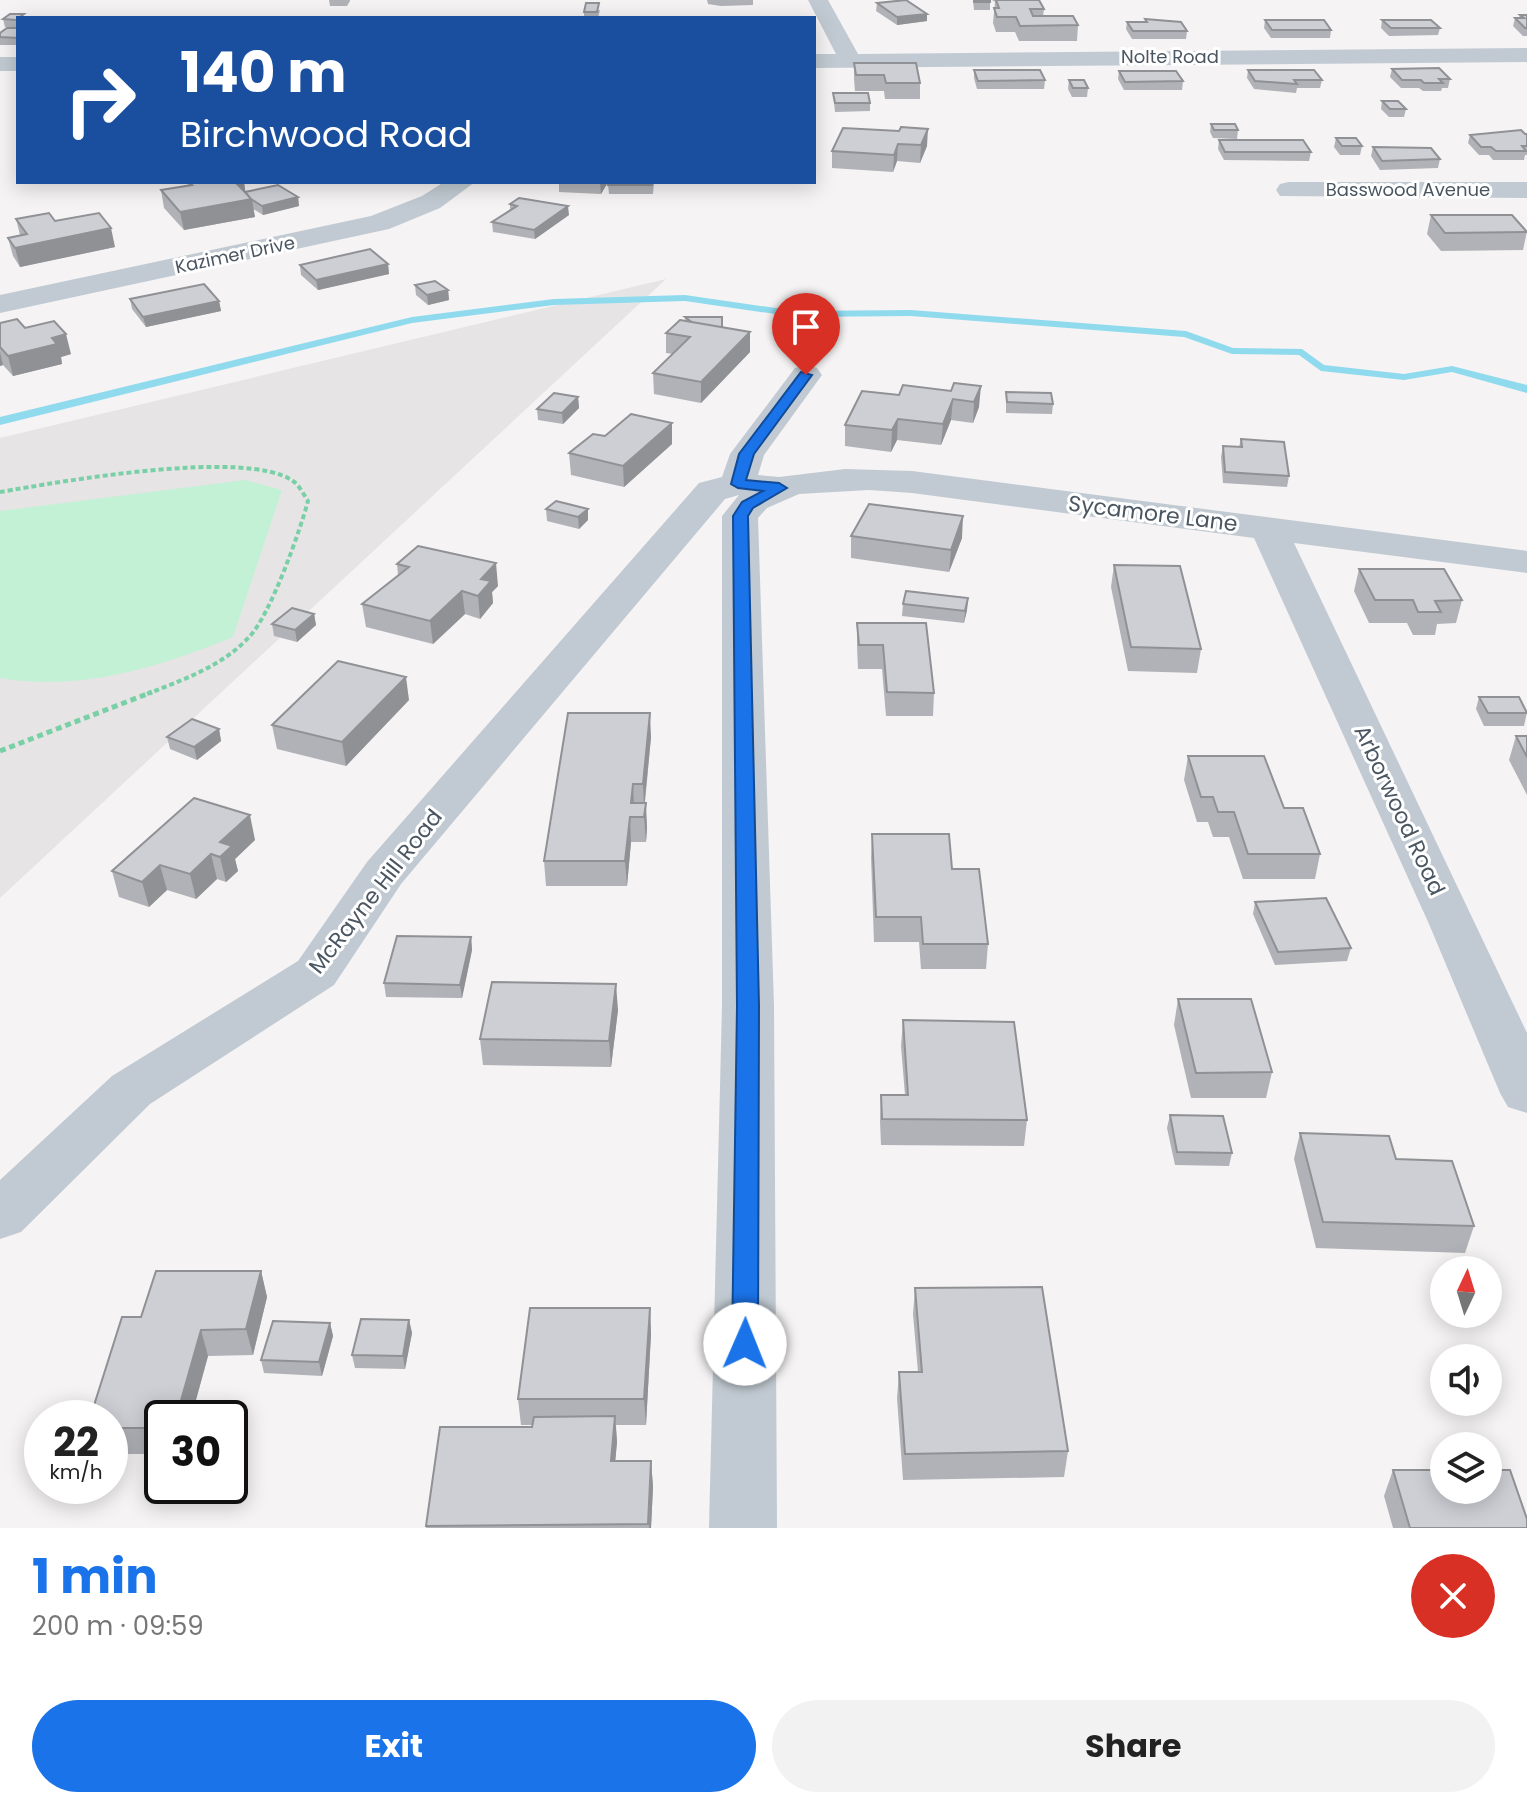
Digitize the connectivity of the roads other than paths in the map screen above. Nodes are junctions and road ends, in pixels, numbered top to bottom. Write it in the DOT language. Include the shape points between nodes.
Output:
graph roads {
  1 [pos="818,0"];
  2 [pos="1527,55"];
  3 [pos="850,60"];
  4 [pos="816,61"];
  5 [pos="459,184"];
  6 [pos="1289,190"];
  7 [pos="1527,190"];
  8 [pos="0,304"];
  9 [pos="806,375"];
  10 [pos="758,486"];
  11 [pos="1269,529"];
  12 [pos="1527,562"];
  13 [pos="1527,1093"];
  14 [pos="0,1216"];
  15 [pos="743,1528"];
  1 -- 3 [label="street"];
  2 -- 3 [label="street, Nolte Road"];
  3 -- 4 [label="street, Nolte Road"];
  5 -- 8 [label="street, Kazimer Drive" via="379,223"];
  6 -- 7 [label="street, Basswood Avenue"];
  9 -- 10 [label="street" via="747,454"];
  10 -- 11 [label="street, Sycamore Lane" via="826,479 912,482"];
  10 -- 14 [label="street, McRayne Hill Road" via="712,491 384,873 316,973 131,1090"];
  10 -- 15 [label="street" via="740,516 748,1006"];
  11 -- 12 [label="street, Sycamore Lane"];
  11 -- 13 [label="street, Arborwood Road"];
}
